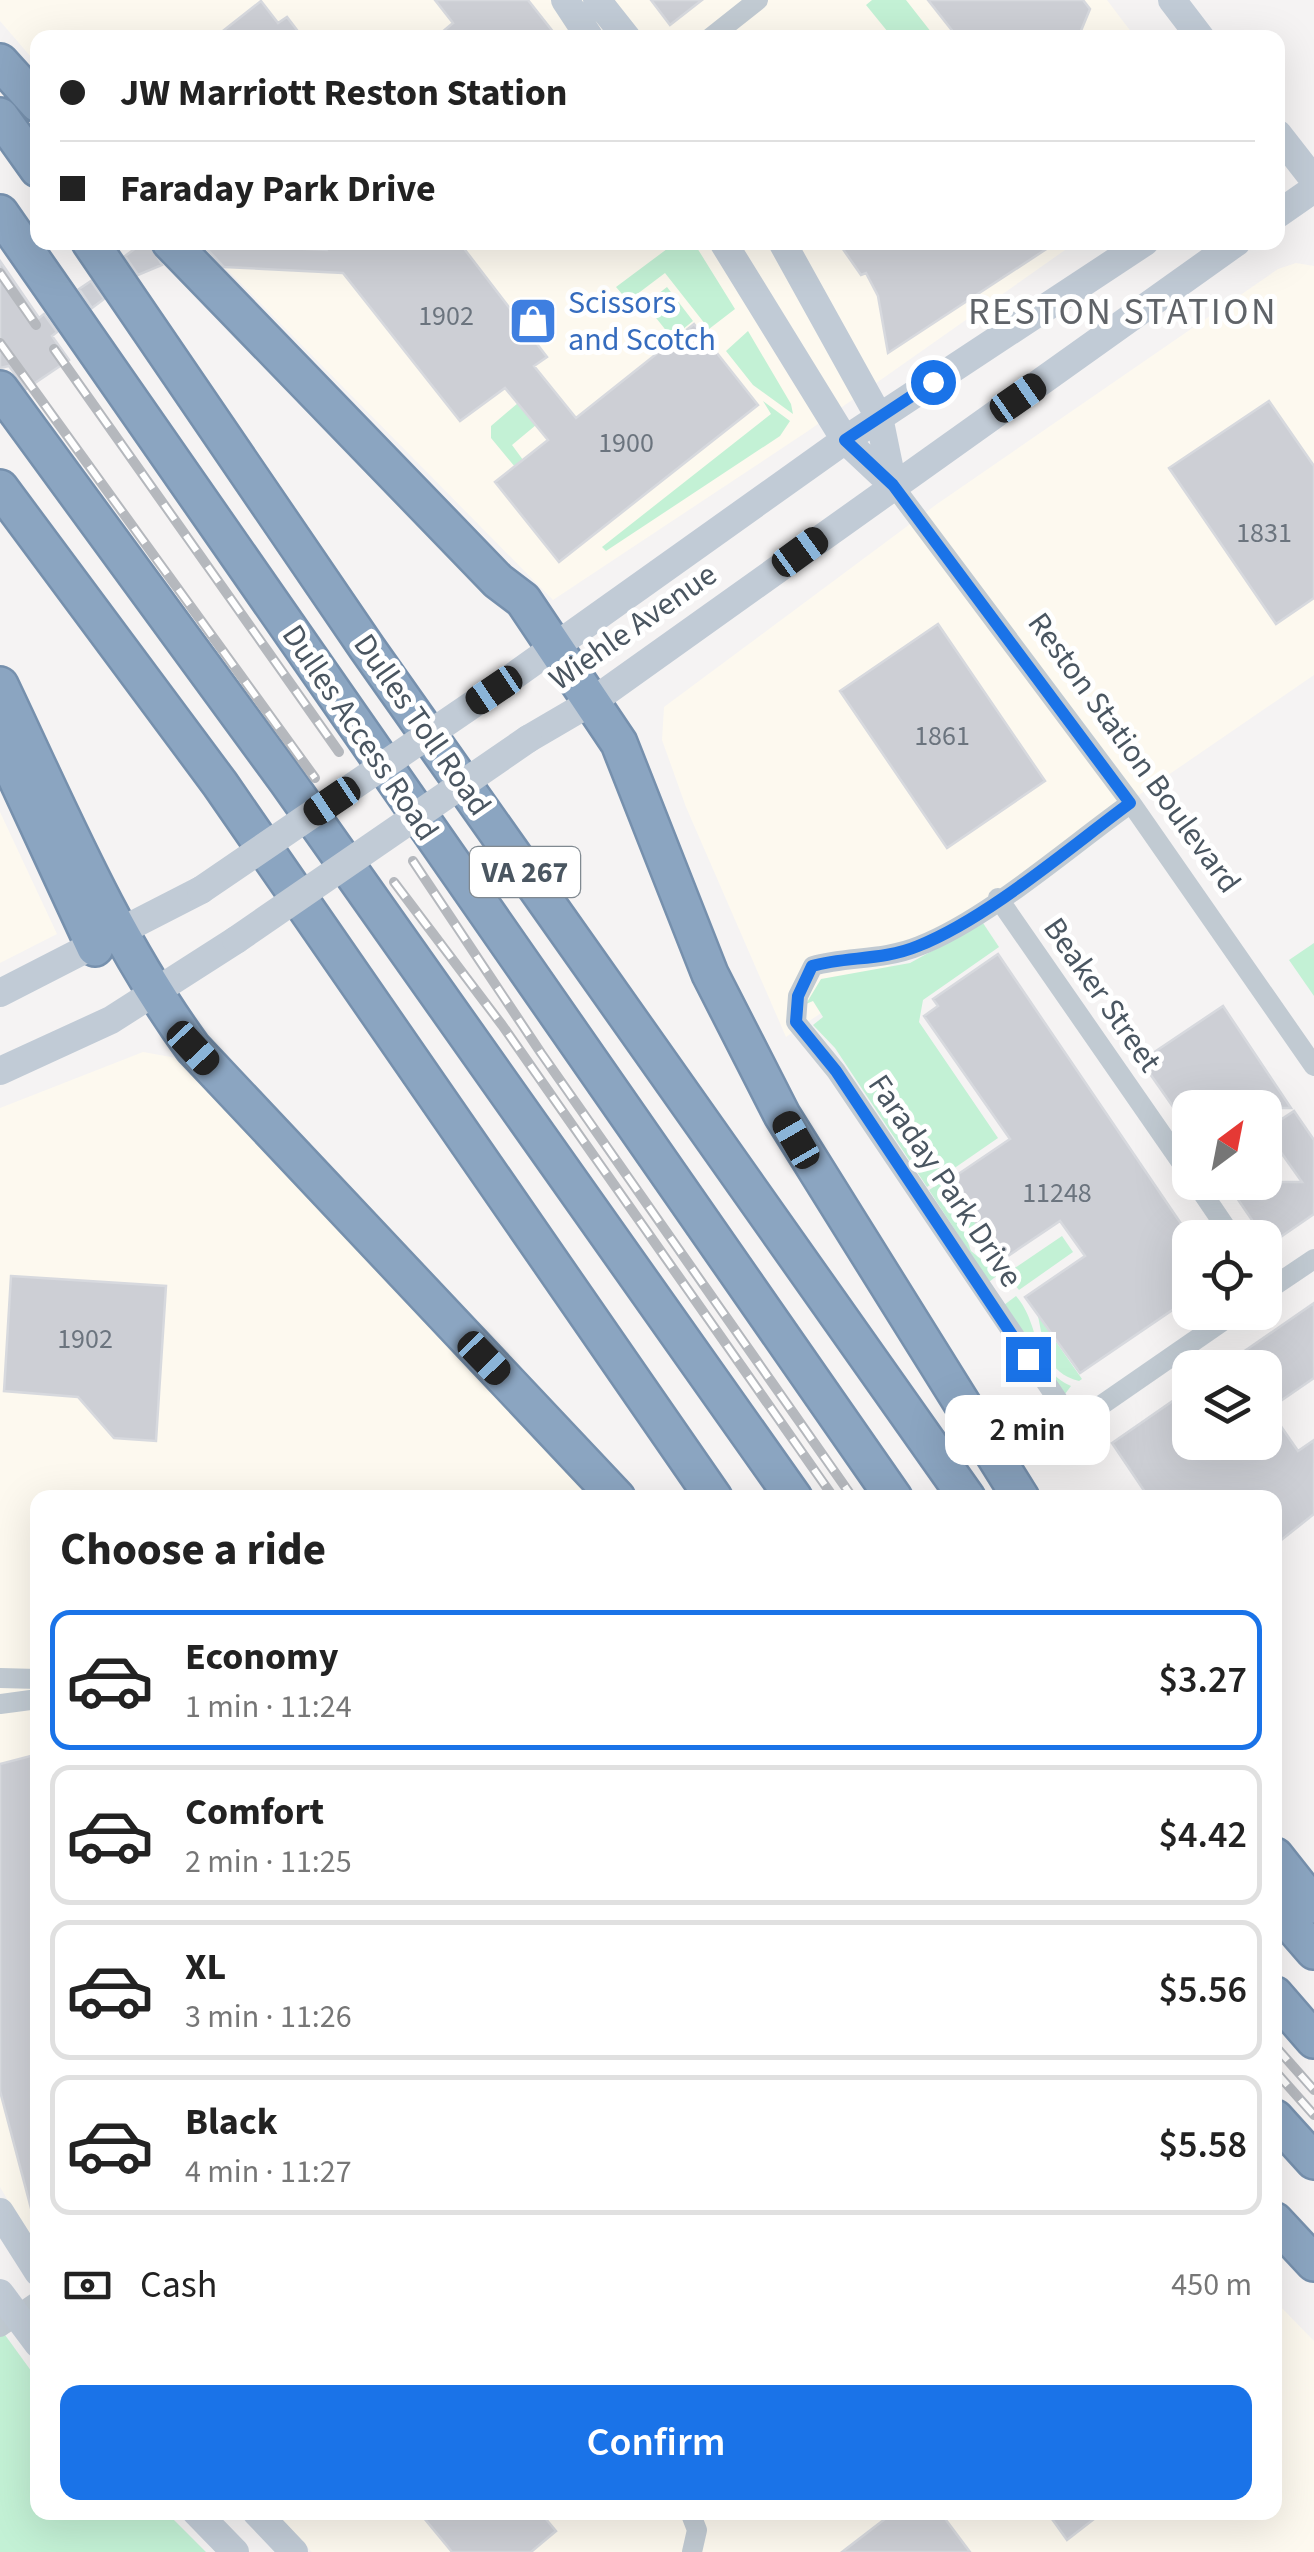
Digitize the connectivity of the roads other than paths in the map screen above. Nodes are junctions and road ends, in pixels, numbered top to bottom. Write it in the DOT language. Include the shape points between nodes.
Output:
graph roads {
  1 [pos="565,0"];
  2 [pos="597,0"];
  3 [pos="758,0"];
  4 [pos="1172,0"];
  5 [pos="585,30"];
  6 [pos="620,30"];
  7 [pos="720,30"];
  8 [pos="1196,30"];
  9 [pos="0,62"];
  10 [pos="30,95"];
  11 [pos="0,116"];
  12 [pos="1290,146"];
  13 [pos="30,158"];
  14 [pos="1314,180"];
  15 [pos="1314,189"];
  16 [pos="1285,209"];
  17 [pos="0,213"];
  18 [pos="95,250"];
  19 [pos="178,250"];
  20 [pos="729,250"];
  21 [pos="786,250"];
  22 [pos="1133,250"];
  23 [pos="1226,250"];
  24 [pos="0,388"];
  25 [pos="880,418"];
  26 [pos="845,440"];
  27 [pos="893,485"];
  28 [pos="0,488"];
  29 [pos="553,645"];
  30 [pos="0,685"];
  31 [pos="593,701"];
  32 [pos="0,744"];
  33 [pos="1130,803"];
  34 [pos="998,898"];
  35 [pos="107,941"];
  36 [pos="0,992"];
  37 [pos="154,995"];
  38 [pos="1314,1066"];
  39 [pos="0,1071"];
  40 [pos="1172,1149"];
  41 [pos="1314,1258"];
  42 [pos="1282,1278"];
  43 [pos="1210,1330"];
  44 [pos="609,1490"];
  45 [pos="708,1490"];
  46 [pos="788,1490"];
  47 [pos="888,1490"];
  48 [pos="961,1490"];
  49 [pos="1016,1490"];
  50 [pos="0,1678"];
  51 [pos="30,1679"];
  52 [pos="30,1700"];
  53 [pos="0,1704"];
  54 [pos="1282,1865"];
  55 [pos="1314,1905"];
  56 [pos="1282,1914"];
  57 [pos="1314,1951"];
  58 [pos="1282,2003"];
  59 [pos="1314,2040"];
  60 [pos="1282,2126"];
  61 [pos="1314,2161"];
  62 [pos="0,2212"];
  63 [pos="1282,2228"];
  64 [pos="30,2259"];
  65 [pos="1314,2262"];
  66 [pos="13,2309"];
  67 [pos="30,2333"];
  68 [pos="204,2520"];
  69 [pos="264,2520"];
  70 [pos="693,2520"];
  71 [pos="235,2552"];
  72 [pos="294,2552"];
  73 [pos="692,2552"];
  1 -- 5 [label="main road"];
  2 -- 6 [label="main road"];
  3 -- 7 [label="street"];
  4 -- 8 [label="main road"];
  9 -- 10 [label="highway"];
  11 -- 13 [label="highway"];
  12 -- 14 [label="main road"];
  15 -- 16 [label="main road"];
  17 -- 47 [label="highway, Dulles Access Road"];
  18 -- 48 [label="highway, Dulles Toll Road / VA 267" via="378,664"];
  19 -- 29 [label="highway" via="523,600"];
  20 -- 26 [label="main road, Reston Station Boulevard"];
  21 -- 25 [label="main road, Reston Station Boulevard"];
  22 -- 25 [label="main road, Wiehle Avenue"];
  23 -- 27 [label="main road, Wiehle Avenue"];
  24 -- 46 [label="highway"];
  25 -- 26 [label="main road, Wiehle Avenue"];
  25 -- 27 [label="main road, Reston Station Boulevard"];
  26 -- 27 [label="main road, Reston Station Boulevard"];
  26 -- 29 [label="main road, Wiehle Avenue"];
  27 -- 31 [label="main road, Wiehle Avenue"];
  27 -- 33 [label="street, Reston Station Boulevard"];
  28 -- 45 [label="highway" via="220,784"];
  29 -- 31 [label="highway"];
  29 -- 35 [label="main road, Wiehle Avenue, bridge" via="201,890"];
  30 -- 35 [label="highway"];
  31 -- 37 [label="main road, Wiehle Avenue, bridge"];
  31 -- 49 [label="highway" via="619,743 710,974 782,1115"];
  32 -- 35 [label="highway"];
  33 -- 34 [label="street"];
  33 -- 38 [label="street, Reston Station Boulevard"];
  34 -- 40 [label="street, Beaker Street"];
  34 -- 43 [label="street, Faraday Park Drive" via="922,945 860,962 812,966 798,996 796,1022 836,1071 1074,1424"];
  35 -- 36 [label="main road, Wiehle Avenue"];
  35 -- 37 [label="highway"];
  37 -- 39 [label="main road, Wiehle Avenue"];
  37 -- 44 [label="highway" via="193,1048"];
  41 -- 42 [label="street"];
  50 -- 51 [label="street"];
  52 -- 53 [label="street"];
  54 -- 55 [label="highway"];
  56 -- 57 [label="highway"];
  58 -- 59 [label="highway"];
  60 -- 61 [label="highway"];
  62 -- 64 [label="main road"];
  63 -- 65 [label="highway"];
  66 -- 67 [label="main road"];
  68 -- 71 [label="main road"];
  69 -- 72 [label="main road"];
  70 -- 73 [label="street"];
}
